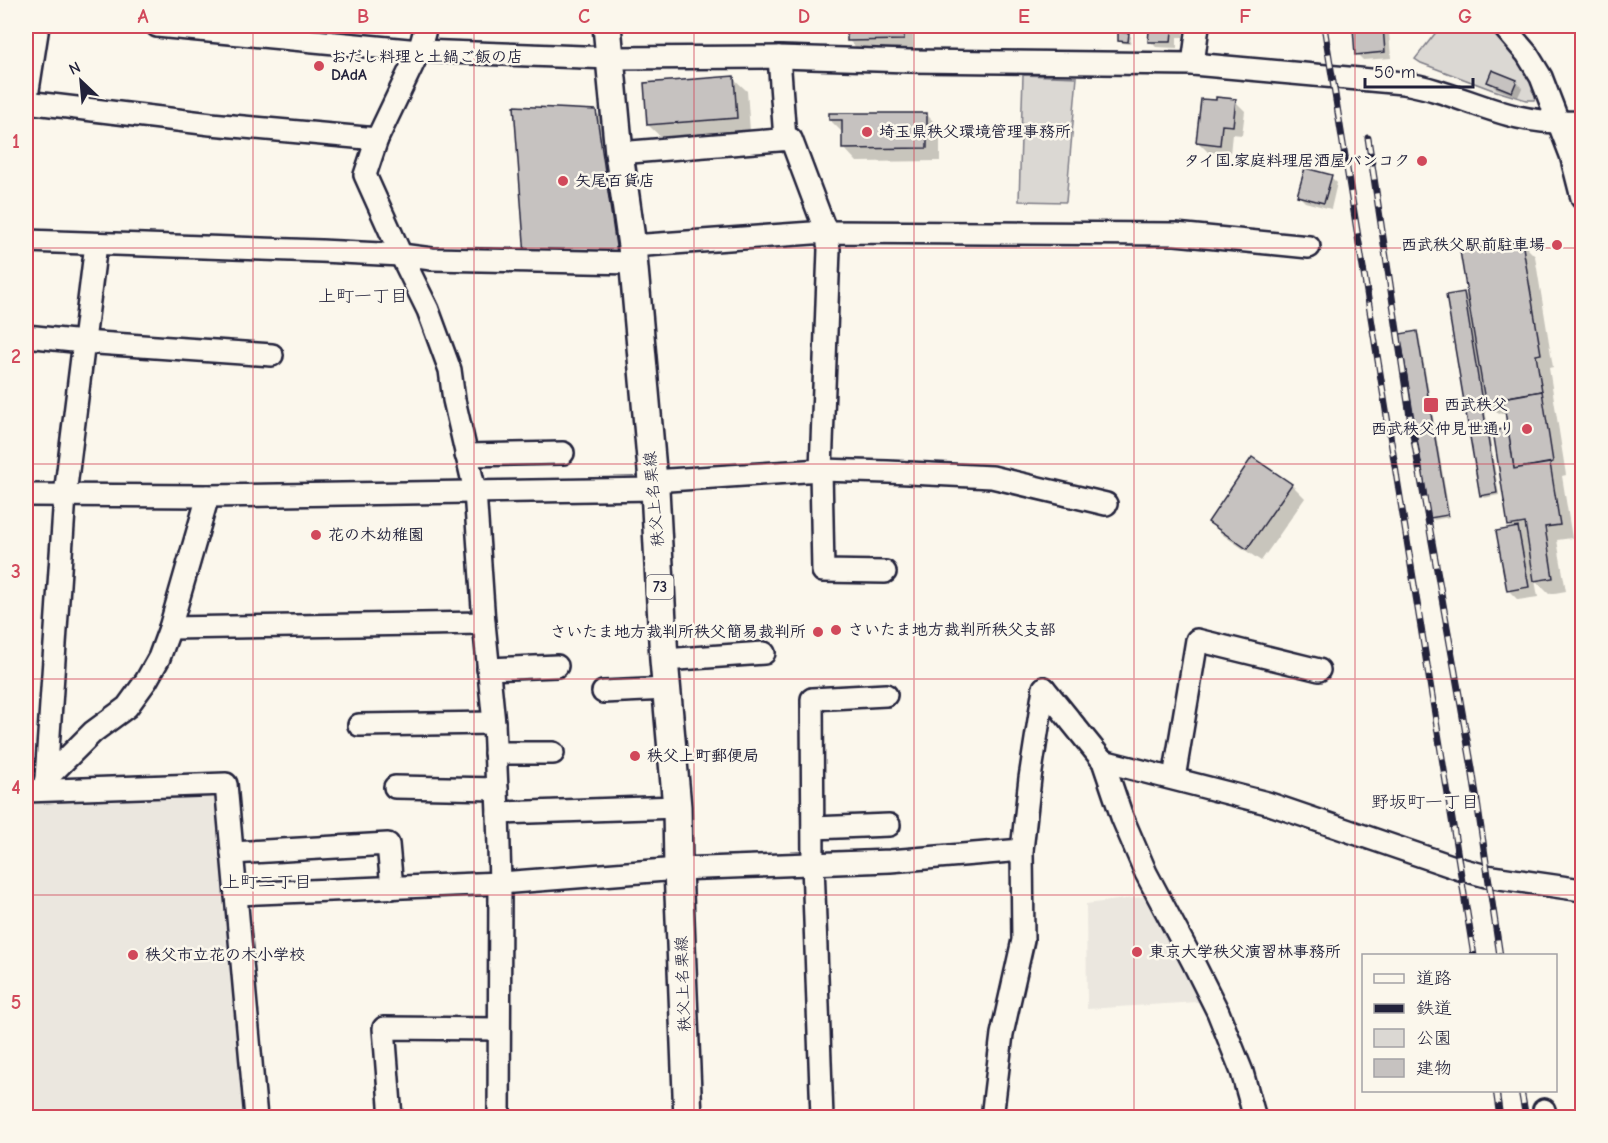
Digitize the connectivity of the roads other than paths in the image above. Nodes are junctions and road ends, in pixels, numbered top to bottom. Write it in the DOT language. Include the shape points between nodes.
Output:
graph roads {
  1 [pos="38,26"];
  2 [pos="157,26"];
  3 [pos="426,26"];
  4 [pos="607,26"];
  5 [pos="1198,26"];
  6 [pos="1503,26"];
  7 [pos="213,28"];
  8 [pos="419,51"];
  9 [pos="779,57"];
  10 [pos="611,58"];
  11 [pos="1193,64"];
  12 [pos="26,102"];
  13 [pos="1582,122"];
  14 [pos="1560,123"];
  15 [pos="785,139"];
  16 [pos="377,140"];
  17 [pos="619,153"];
  18 [pos="1582,198"];
  19 [pos="826,232"];
  20 [pos="26,241"];
  21 [pos="96,244"];
  22 [pos="1309,247"];
  23 [pos="401,255"];
  24 [pos="633,255"];
  25 [pos="26,336"];
  26 [pos="83,342"];
  27 [pos="272,355"];
  28 [pos="563,453"];
  29 [pos="466,455"];
  30 [pos="821,470"];
  31 [pos="654,485"];
  32 [pos="475,491"];
  33 [pos="26,495"];
  34 [pos="65,495"];
  35 [pos="208,496"];
  36 [pos="1106,504"];
  37 [pos="885,572"];
  38 [pos="484,623"];
  39 [pos="170,628"];
  40 [pos="764,653"];
  41 [pos="664,660"];
  42 [pos="557,666"];
  43 [pos="488,669"];
  44 [pos="1319,670"];
  45 [pos="667,689"];
  46 [pos="603,692"];
  47 [pos="886,695"];
  48 [pos="494,723"];
  49 [pos="359,725"];
  50 [pos="495,753"];
  51 [pos="553,753"];
  52 [pos="1103,761"];
  53 [pos="1174,778"];
  54 [pos="38,786"];
  55 [pos="395,787"];
  56 [pos="497,789"];
  57 [pos="677,807"];
  58 [pos="498,813"];
  59 [pos="889,825"];
  60 [pos="813,828"];
  61 [pos="1022,850"];
  62 [pos="232,853"];
  63 [pos="813,864"];
  64 [pos="678,869"];
  65 [pos="500,883"];
  66 [pos="392,888"];
  67 [pos="1582,890"];
  68 [pos="236,894"];
  69 [pos="500,1029"];
  70 [pos="256,1118"];
  71 [pos="391,1118"];
  72 [pos="499,1118"];
  73 [pos="688,1118"];
  74 [pos="822,1118"];
  75 [pos="992,1118"];
  76 [pos="1255,1118"];
  1 -- 12 [label="street"];
  2 -- 7 [label="street"];
  3 -- 8 [label="street"];
  4 -- 10 [label="main road, 秩父上名栗線 / 73"];
  5 -- 11 [label="street"];
  6 -- 14 [label="street" via="1535,65"];
  7 -- 8 [label="street"];
  8 -- 10 [label="street"];
  8 -- 16 [label="street"];
  9 -- 10 [label="street"];
  9 -- 11 [label="street"];
  9 -- 15 [label="street"];
  10 -- 17 [label="main road, 秩父上名栗線 / 73"];
  11 -- 14 [label="street" via="1403,82 1520,118"];
  12 -- 16 [label="street"];
  13 -- 14 [label="street"];
  14 -- 18 [label="street"];
  15 -- 17 [label="street"];
  15 -- 19 [label="street" via="791,139"];
  16 -- 23 [label="street" via="365,175"];
  17 -- 24 [label="main road, 秩父上名栗線 / 73"];
  19 -- 22 [label="street" via="1175,234"];
  19 -- 24 [label="street"];
  19 -- 30 [label="street" via="829,249"];
  20 -- 21 [label="street"];
  21 -- 23 [label="street"];
  21 -- 26 [label="street"];
  23 -- 24 [label="street" via="432,260"];
  23 -- 29 [label="street" via="428,310 450,370"];
  24 -- 31 [label="main road, 秩父上名栗線 / 73"];
  25 -- 26 [label="street"];
  26 -- 27 [label="street"];
  26 -- 34 [label="street"];
  28 -- 29 [label="street"];
  29 -- 32 [label="street"];
  30 -- 31 [label="street"];
  30 -- 36 [label="street" via="992,477"];
  30 -- 37 [label="street" via="823,571"];
  31 -- 32 [label="street"];
  31 -- 41 [label="main road, 秩父上名栗線 / 73"];
  32 -- 35 [label="street"];
  32 -- 38 [label="street"];
  33 -- 34 [label="street"];
  34 -- 35 [label="street"];
  34 -- 54 [label="street"];
  35 -- 39 [label="street"];
  38 -- 39 [label="street"];
  38 -- 43 [label="street"];
  39 -- 54 [label="street" via="159,658 127,706 93,732"];
  40 -- 41 [label="street"];
  41 -- 45 [label="main road, 秩父上名栗線 / 73"];
  42 -- 43 [label="street"];
  43 -- 48 [label="street"];
  44 -- 53 [label="street" via="1197,640"];
  45 -- 46 [label="street"];
  45 -- 57 [label="main road, 秩父上名栗線 / 73"];
  47 -- 60 [label="street" via="812,699"];
  48 -- 49 [label="street"];
  48 -- 50 [label="street"];
  50 -- 51 [label="street"];
  50 -- 56 [label="street"];
  52 -- 53 [label="street"];
  52 -- 61 [label="street" via="1044,688"];
  52 -- 76 [label="street" via="1146,873 1218,1012"];
  53 -- 67 [label="street" via="1267,803 1460,869"];
  54 -- 62 [label="street" via="226,784"];
  55 -- 56 [label="street"];
  56 -- 58 [label="street"];
  57 -- 58 [label="street"];
  57 -- 64 [label="main road, 秩父上名栗線 / 73"];
  58 -- 65 [label="street"];
  59 -- 60 [label="street"];
  60 -- 63 [label="street"];
  61 -- 63 [label="street"];
  61 -- 75 [label="street" via="1023,940 1002,1034"];
  62 -- 66 [label="street" via="388,844"];
  62 -- 68 [label="street"];
  63 -- 64 [label="street"];
  63 -- 74 [label="street"];
  64 -- 65 [label="street"];
  64 -- 73 [label="main road, 秩父上名栗線 / 73"];
  65 -- 66 [label="street"];
  65 -- 69 [label="street"];
  66 -- 68 [label="street"];
  68 -- 70 [label="street"];
  69 -- 71 [label="street" via="384,1028"];
  69 -- 72 [label="street"];
}
